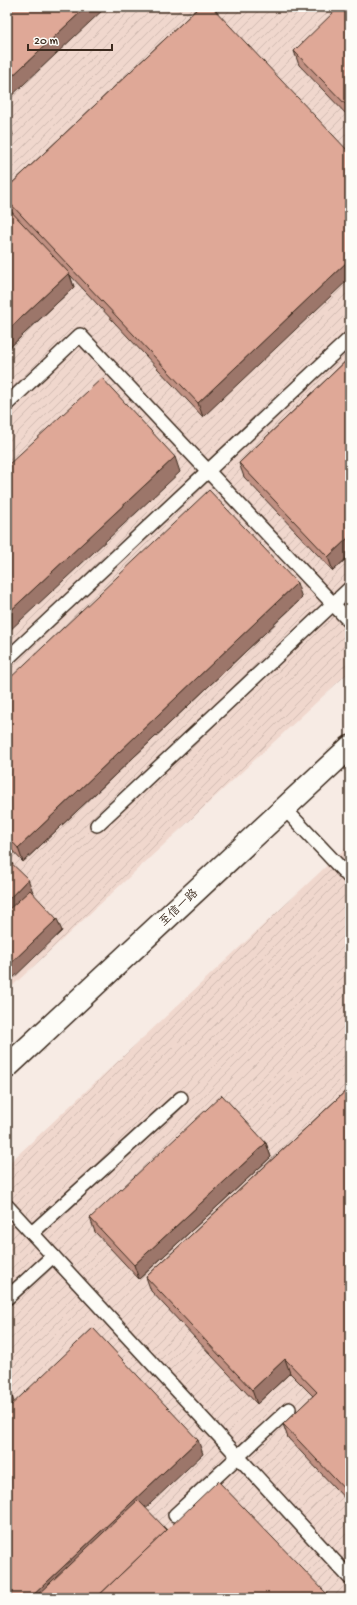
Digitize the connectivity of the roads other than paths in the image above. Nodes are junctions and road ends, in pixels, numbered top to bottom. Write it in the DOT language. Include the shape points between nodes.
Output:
graph roads {
  1 [pos="350,338"];
  2 [pos="7,404"];
  3 [pos="208,471"];
  4 [pos="350,588"];
  5 [pos="333,604"];
  6 [pos="350,622"];
  7 [pos="7,659"];
  8 [pos="350,747"];
  9 [pos="284,808"];
  10 [pos="97,825"];
  11 [pos="350,878"];
  12 [pos="7,1067"];
  13 [pos="181,1098"];
  14 [pos="7,1206"];
  15 [pos="32,1233"];
  16 [pos="53,1256"];
  17 [pos="7,1298"];
  18 [pos="289,1409"];
  19 [pos="238,1457"];
  20 [pos="175,1515"];
  21 [pos="350,1578"];
  1 -- 3 [label="lane"];
  2 -- 3 [label="lane" via="80,335"];
  3 -- 5 [label="lane"];
  3 -- 7 [label="lane"];
  4 -- 5 [label="lane"];
  5 -- 6 [label="lane"];
  5 -- 10 [label="lane"];
  8 -- 9 [label="street, 至信一路"];
  9 -- 11 [label="lane"];
  9 -- 12 [label="street, 至信一路"];
  13 -- 15 [label="lane"];
  14 -- 15 [label="lane"];
  15 -- 16 [label="lane"];
  16 -- 17 [label="lane"];
  16 -- 19 [label="lane"];
  18 -- 19 [label="lane"];
  19 -- 20 [label="lane"];
  19 -- 21 [label="lane"];
}
